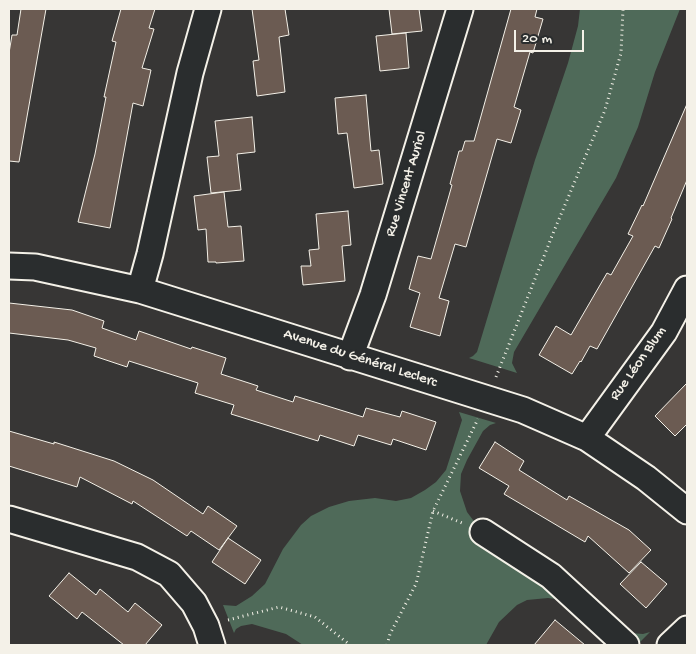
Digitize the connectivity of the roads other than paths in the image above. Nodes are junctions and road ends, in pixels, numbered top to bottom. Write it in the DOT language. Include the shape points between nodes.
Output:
graph roads {
  1 [pos="208,9"];
  2 [pos="460,9"];
  3 [pos="9,266"];
  4 [pos="687,289"];
  5 [pos="140,290"];
  6 [pos="350,357"];
  7 [pos="587,438"];
  8 [pos="687,511"];
  9 [pos="9,519"];
  10 [pos="483,532"];
  11 [pos="687,629"];
  12 [pos="209,636"];
  13 [pos="626,645"];
  14 [pos="670,645"];
  1 -- 5 [label="street"];
  2 -- 6 [label="street, Rue Vincent Auriol" via="373,295"];
  3 -- 5 [label="street, Avenue du Général Leclerc" via="35,267"];
  4 -- 7 [label="street, Rue Léon Blum" via="664,332"];
  5 -- 6 [label="street, Avenue du Général Leclerc"];
  6 -- 7 [label="street, Avenue du Général Leclerc" via="523,410"];
  7 -- 8 [label="street, Avenue du Général Leclerc"];
  9 -- 12 [label="street" via="138,557 169,574 194,603"];
  10 -- 13 [label="street" via="550,576"];
  11 -- 14 [label="street"];
}
